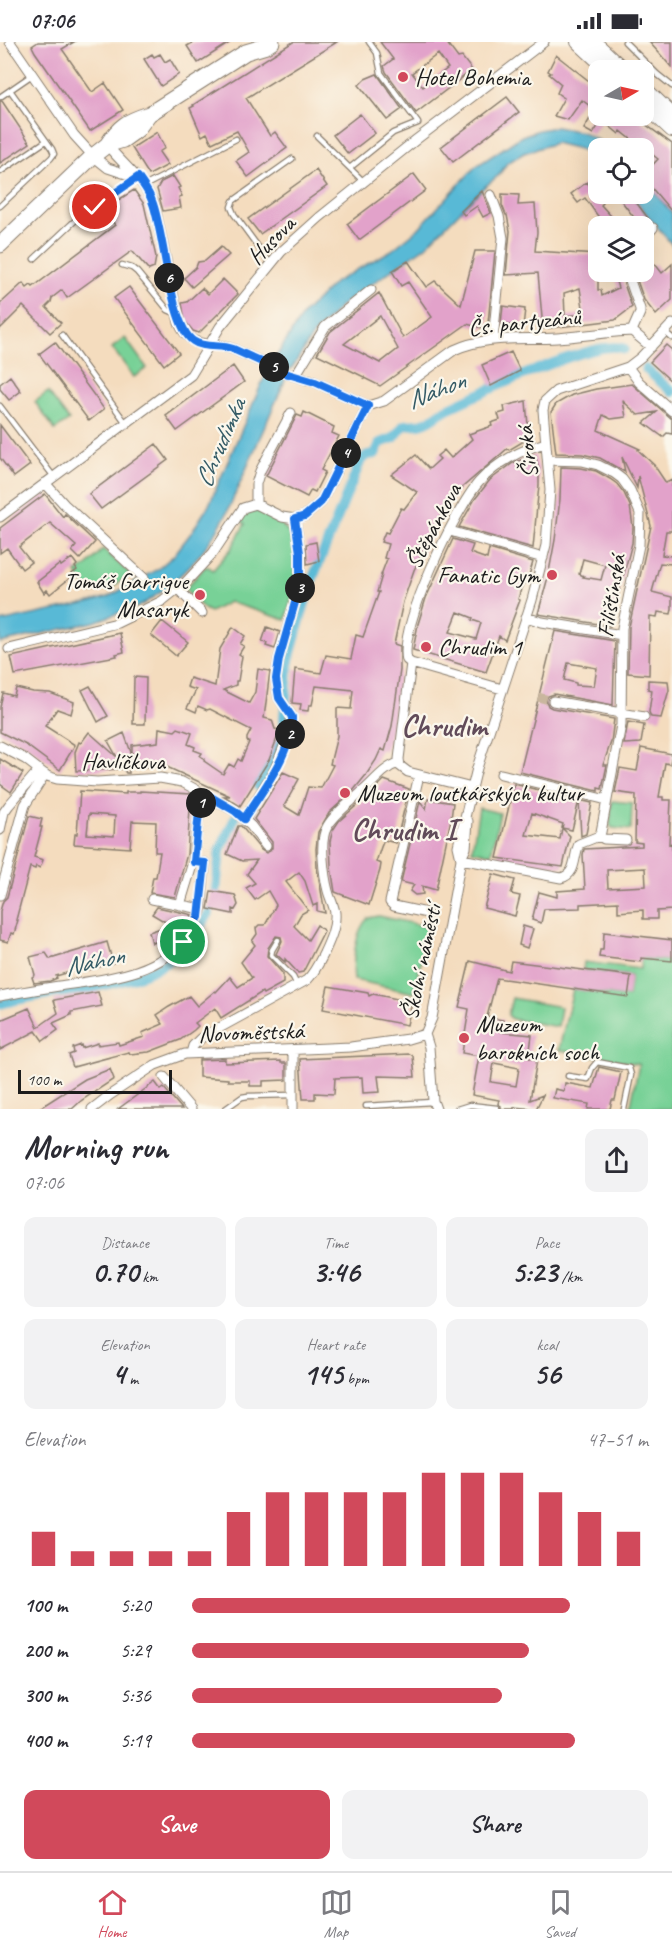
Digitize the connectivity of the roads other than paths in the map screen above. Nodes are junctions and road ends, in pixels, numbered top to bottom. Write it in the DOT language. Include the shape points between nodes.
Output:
graph roads {
  1 [pos="10,42"];
  2 [pos="272,42"];
  3 [pos="369,42"];
  4 [pos="544,42"];
  5 [pos="578,42"];
  6 [pos="594,42"];
  7 [pos="626,42"];
  8 [pos="247,45"];
  9 [pos="597,60"];
  10 [pos="613,60"];
  11 [pos="32,75"];
  12 [pos="672,86"];
  13 [pos="10,90"];
  14 [pos="0,97"];
  15 [pos="654,98"];
  16 [pos="654,113"];
  17 [pos="672,115"];
  18 [pos="418,123"];
  19 [pos="672,130"];
  20 [pos="426,133"];
  21 [pos="317,136"];
  22 [pos="236,139"];
  23 [pos="46,141"];
  24 [pos="107,145"];
  25 [pos="93,156"];
  26 [pos="292,159"];
  27 [pos="351,167"];
  28 [pos="0,172"];
  29 [pos="138,177"];
  30 [pos="364,182"];
  31 [pos="144,186"];
  32 [pos="491,195"];
  33 [pos="0,206"];
  34 [pos="0,245"];
  35 [pos="34,259"];
  36 [pos="270,263"];
  37 [pos="122,265"];
  38 [pos="631,282"];
  39 [pos="371,290"];
  40 [pos="177,314"];
  41 [pos="672,324"];
  42 [pos="632,331"];
  43 [pos="62,334"];
  44 [pos="668,335"];
  45 [pos="493,340"];
  46 [pos="210,345"];
  47 [pos="651,347"];
  48 [pos="630,366"];
  49 [pos="292,375"];
  50 [pos="0,406"];
  51 [pos="368,406"];
  52 [pos="672,411"];
  53 [pos="291,413"];
  54 [pos="126,423"];
  55 [pos="546,443"];
  56 [pos="548,460"];
  57 [pos="54,477"];
  58 [pos="45,483"];
  59 [pos="256,504"];
  60 [pos="0,517"];
  61 [pos="295,519"];
  62 [pos="450,531"];
  63 [pos="543,558"];
  64 [pos="144,578"];
  65 [pos="178,589"];
  66 [pos="202,613"];
  67 [pos="527,615"];
  68 [pos="622,634"];
  69 [pos="4,650"];
  70 [pos="411,663"];
  71 [pos="502,689"];
  72 [pos="553,700"];
  73 [pos="621,713"];
  74 [pos="644,717"];
  75 [pos="0,746"];
  76 [pos="399,763"];
  77 [pos="42,772"];
  78 [pos="501,774"];
  79 [pos="419,775"];
  80 [pos="472,788"];
  81 [pos="204,793"];
  82 [pos="607,800"];
  83 [pos="240,815"];
  84 [pos="0,830"];
  85 [pos="599,836"];
  86 [pos="626,840"];
  87 [pos="266,846"];
  88 [pos="461,859"];
  89 [pos="194,862"];
  90 [pos="0,895"];
  91 [pos="152,898"];
  92 [pos="180,904"];
  93 [pos="200,913"];
  94 [pos="427,913"];
  95 [pos="278,940"];
  96 [pos="297,985"];
  97 [pos="0,996"];
  98 [pos="425,1034"];
  99 [pos="293,1050"];
  100 [pos="191,1053"];
  101 [pos="568,1076"];
  102 [pos="164,1077"];
  103 [pos="292,1095"];
  104 [pos="434,1105"];
  105 [pos="366,1106"];
  106 [pos="497,1108"];
  107 [pos="92,1109"];
  108 [pos="191,1109"];
  109 [pos="225,1109"];
  110 [pos="292,1109"];
  111 [pos="457,1109"];
  112 [pos="624,1109"];
  1 -- 11 [label="street"];
  2 -- 8 [label="main road" via="266,46"];
  3 -- 18 [label="lane" via="381,73"];
  4 -- 20 [label="street, Husova"];
  5 -- 9 [label="main road"];
  6 -- 10 [label="main road"];
  7 -- 12 [label="lane"];
  8 -- 24 [label="main road" via="149,114 137,130"];
  11 -- 13 [label="lane"];
  11 -- 25 [label="street"];
  13 -- 14 [label="lane"];
  13 -- 23 [label="lane"];
  15 -- 17 [label="main road"];
  16 -- 19 [label="main road"];
  18 -- 20 [label="lane"];
  18 -- 27 [label="lane" via="393,134"];
  20 -- 30 [label="street, Husova"];
  21 -- 27 [label="lane"];
  22 -- 31 [label="lane"];
  23 -- 28 [label="lane"];
  23 -- 33 [label="lane" via="53,156"];
  24 -- 25 [label="main road"];
  24 -- 29 [label="street"];
  25 -- 29 [label="street" via="108,168"];
  25 -- 34 [label="main road"];
  26 -- 36 [label="lane" via="233,201 231,207"];
  27 -- 30 [label="lane"];
  29 -- 31 [label="street"];
  29 -- 35 [label="lane" via="81,215"];
  30 -- 36 [label="street, Husova"];
  31 -- 40 [label="street" via="154,207"];
  32 -- 45 [label="street" via="503,238"];
  36 -- 46 [label="street, Husova"];
  37 -- 40 [label="lane" via="137,272 168,310"];
  38 -- 42 [label="street" via="640,309"];
  39 -- 49 [label="street" via="325,327"];
  40 -- 46 [label="street" via="191,340"];
  41 -- 44 [label="street, Široká"];
  42 -- 45 [label="street, Čs. partyzánů"];
  42 -- 47 [label="street"];
  43 -- 54 [label="lane"];
  44 -- 47 [label="street, Široká"];
  45 -- 51 [label="street, Čs. partyzánů" via="456,349 384,401"];
  46 -- 49 [label="street" via="228,347"];
  46 -- 54 [label="street, Husova" via="191,375"];
  47 -- 48 [label="street, Široká"];
  48 -- 52 [label="street" via="639,381"];
  48 -- 55 [label="street, Široká" via="549,396 543,410"];
  49 -- 51 [label="street"];
  50 -- 57 [label="lane"];
  51 -- 61 [label="street" via="321,502"];
  53 -- 59 [label="street" via="260,471"];
  54 -- 57 [label="street, Husova"];
  55 -- 56 [label="street, Široká"];
  55 -- 62 [label="street, Štěpánkova" via="527,449 487,474 466,500"];
  56 -- 63 [label="street, Široká" via="550,508"];
  56 -- 68 [label="street, Filištínská" via="598,465 622,479 635,497 640,530"];
  57 -- 58 [label="street, Husova"];
  58 -- 60 [label="street, Husova"];
  58 -- 64 [label="street"];
  59 -- 61 [label="street"];
  59 -- 65 [label="street" via="243,508 213,553"];
  61 -- 83 [label="street" via="301,575 277,668 276,690 292,724 275,770"];
  62 -- 63 [label="street"];
  62 -- 70 [label="street, Štěpánkova" via="416,607 406,650"];
  63 -- 67 [label="street, Široká"];
  65 -- 66 [label="street"];
  65 -- 69 [label="street" via="117,623"];
  67 -- 68 [label="street"];
  67 -- 71 [label="street, Široká"];
  68 -- 73 [label="street, Filištínská"];
  70 -- 71 [label="street"];
  70 -- 76 [label="street, Štěpánkova"];
  71 -- 80 [label="street, Školní náměstí"];
  72 -- 73 [label="street"];
  73 -- 74 [label="street"];
  73 -- 82 [label="street, Filištínská"];
  75 -- 77 [label="street, Havlíčkova"];
  76 -- 79 [label="street" via="402,769"];
  76 -- 96 [label="street" via="386,770 327,827 323,847 334,913 333,930 313,974"];
  77 -- 81 [label="street, Havlíčkova" via="57,779 97,782 166,778"];
  77 -- 84 [label="street" via="9,805"];
  77 -- 90 [label="street" via="24,805"];
  78 -- 82 [label="street"];
  79 -- 80 [label="street"];
  79 -- 94 [label="street" via="390,902"];
  80 -- 88 [label="street, Školní náměstí" via="466,848"];
  81 -- 83 [label="street, Havlíčkova"];
  81 -- 89 [label="street"];
  82 -- 85 [label="street, Filištínská"];
  83 -- 87 [label="street"];
  85 -- 86 [label="street"];
  85 -- 88 [label="street" via="579,844 572,872 561,878"];
  88 -- 98 [label="street, Školní náměstí" via="432,1018"];
  89 -- 92 [label="street"];
  89 -- 93 [label="street" via="205,863"];
  91 -- 92 [label="street"];
  92 -- 93 [label="street"];
  93 -- 97 [label="street" via="179,947 149,966 117,976"];
  95 -- 96 [label="lane" via="271,955"];
  96 -- 100 [label="street" via="201,1038"];
  98 -- 99 [label="street, Novoměstská" via="365,1046"];
  98 -- 104 [label="street, Školní náměstí"];
  99 -- 100 [label="street, Novoměstská"];
  99 -- 103 [label="street"];
  100 -- 107 [label="street, Novoměstská" via="155,1065"];
  101 -- 112 [label="lane" via="588,1079 597,1062 629,1068"];
  102 -- 108 [label="street"];
  103 -- 109 [label="lane" via="242,1097"];
  103 -- 110 [label="street"];
  104 -- 105 [label="lane"];
  106 -- 111 [label="lane" via="468,1105"];
}
